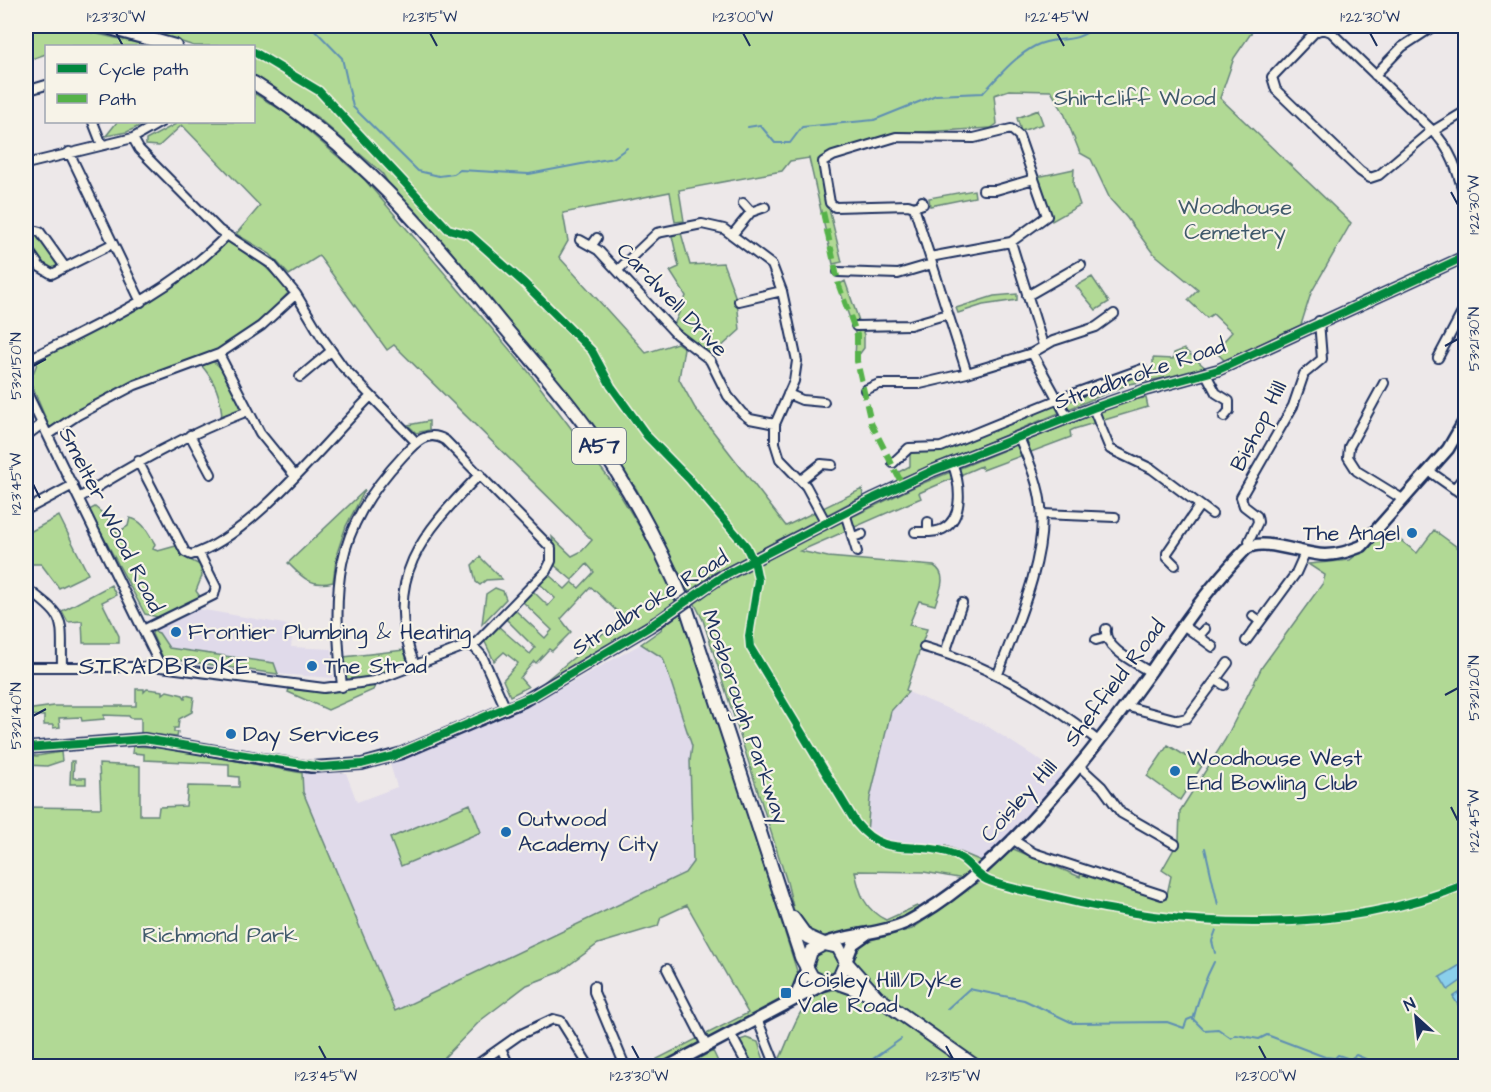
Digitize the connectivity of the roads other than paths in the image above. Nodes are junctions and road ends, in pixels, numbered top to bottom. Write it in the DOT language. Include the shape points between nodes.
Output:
graph roads {
  1 [pos="103,26"];
  2 [pos="1434,26"];
  3 [pos="1456,26"];
  4 [pos="1466,32"];
  5 [pos="171,45"];
  6 [pos="1375,75"];
  7 [pos="255,84"];
  8 [pos="45,85"];
  9 [pos="26,92"];
  10 [pos="1466,111"];
  11 [pos="93,123"];
  12 [pos="159,123"];
  13 [pos="1432,131"];
  14 [pos="133,138"];
  15 [pos="102,145"];
  16 [pos="69,152"];
  17 [pos="26,164"];
  18 [pos="1034,179"];
  19 [pos="983,190"];
  20 [pos="922,201"];
  21 [pos="1466,201"];
  22 [pos="743,203"];
  23 [pos="765,207"];
  24 [pos="914,207"];
  25 [pos="751,212"];
  26 [pos="26,234"];
  27 [pos="227,235"];
  28 [pos="732,235"];
  29 [pos="597,238"];
  30 [pos="580,240"];
  31 [pos="1011,242"];
  32 [pos="112,244"];
  33 [pos="592,245"];
  34 [pos="26,247"];
  35 [pos="1466,256"];
  36 [pos="931,260"];
  37 [pos="1081,265"];
  38 [pos="65,267"];
  39 [pos="618,270"];
  40 [pos="838,272"];
  41 [pos="782,291"];
  42 [pos="297,294"];
  43 [pos="1027,296"];
  44 [pos="141,302"];
  45 [pos="739,302"];
  46 [pos="1466,305"];
  47 [pos="948,314"];
  48 [pos="1114,314"];
  49 [pos="1319,321"];
  50 [pos="856,326"];
  51 [pos="1043,345"];
  52 [pos="332,351"];
  53 [pos="1032,353"];
  54 [pos="219,354"];
  55 [pos="1438,357"];
  56 [pos="26,359"];
  57 [pos="1142,369"];
  58 [pos="968,373"];
  59 [pos="26,374"];
  60 [pos="1206,374"];
  61 [pos="300,377"];
  62 [pos="1384,383"];
  63 [pos="866,390"];
  64 [pos="26,391"];
  65 [pos="788,394"];
  66 [pos="370,397"];
  67 [pos="1059,399"];
  68 [pos="824,402"];
  69 [pos="1093,408"];
  70 [pos="248,411"];
  71 [pos="1224,417"];
  72 [pos="1068,418"];
  73 [pos="1466,418"];
  74 [pos="42,424"];
  75 [pos="775,424"];
  76 [pos="48,435"];
  77 [pos="190,435"];
  78 [pos="26,436"];
  79 [pos="1019,437"];
  80 [pos="416,442"];
  81 [pos="138,461"];
  82 [pos="893,463"];
  83 [pos="952,464"];
  84 [pos="832,465"];
  85 [pos="1429,471"];
  86 [pos="211,474"];
  87 [pos="480,474"];
  88 [pos="1466,474"];
  89 [pos="294,475"];
  90 [pos="801,480"];
  91 [pos="73,485"];
  92 [pos="1454,489"];
  93 [pos="79,498"];
  94 [pos="1466,498"];
  95 [pos="1404,500"];
  96 [pos="1200,505"];
  97 [pos="26,510"];
  98 [pos="845,513"];
  99 [pos="1041,514"];
  100 [pos="1212,514"];
  101 [pos="1115,517"];
  102 [pos="928,522"];
  103 [pos="826,523"];
  104 [pos="928,531"];
  105 [pos="915,532"];
  106 [pos="862,534"];
  107 [pos="853,537"];
  108 [pos="1250,545"];
  109 [pos="857,552"];
  110 [pos="199,553"];
  111 [pos="1305,553"];
  112 [pos="1175,565"];
  113 [pos="26,588"];
  114 [pos="962,603"];
  115 [pos="1253,616"];
  116 [pos="1260,621"];
  117 [pos="1183,625"];
  118 [pos="144,629"];
  119 [pos="1204,629"];
  120 [pos="1199,636"];
  121 [pos="1096,640"];
  122 [pos="1246,641"];
  123 [pos="473,646"];
  124 [pos="1213,646"];
  125 [pos="924,647"];
  126 [pos="945,653"];
  127 [pos="1228,663"];
  128 [pos="415,666"];
  129 [pos="62,667"];
  130 [pos="161,667"];
  131 [pos="26,668"];
  132 [pos="1150,672"];
  133 [pos="998,674"];
  134 [pos="1216,680"];
  135 [pos="1224,685"];
  136 [pos="342,687"];
  137 [pos="1125,706"];
  138 [pos="506,709"];
  139 [pos="1097,740"];
  140 [pos="26,748"];
  141 [pos="1078,765"];
  142 [pos="1011,839"];
  143 [pos="1175,844"];
  144 [pos="1162,895"];
  145 [pos="789,912"];
  146 [pos="867,934"];
  147 [pos="825,943"];
  148 [pos="846,962"];
  149 [pos="807,967"];
  150 [pos="667,969"];
  151 [pos="830,982"];
  152 [pos="594,986"];
  153 [pos="877,997"];
  154 [pos="786,1005"];
  155 [pos="758,1021"];
  156 [pos="731,1035"];
  157 [pos="707,1047"];
  158 [pos="501,1048"];
  159 [pos="475,1066"];
  160 [pos="509,1066"];
  161 [pos="589,1066"];
  162 [pos="625,1066"];
  163 [pos="669,1066"];
  164 [pos="748,1066"];
  165 [pos="776,1066"];
  166 [pos="975,1066"];
  1 -- 5 [label="highway"];
  2 -- 6 [label="street" via="1402,47"];
  3 -- 4 [label="street"];
  6 -- 13 [label="street"];
  6 -- 13 [label="street" via="1331,32 1323,29 1315,32 1275,73 1272,81 1276,90 1365,176 1376,177"];
  7 -- 145 [label="highway, Mosborough Parkway / A57" via="320,129 372,174 481,298 588,430 617,473 666,560 687,610"];
  8 -- 9 [label="street"];
  10 -- 13 [label="street"];
  11 -- 15 [label="street"];
  12 -- 14 [label="street"];
  13 -- 21 [label="street" via="1450,150"];
  14 -- 15 [label="street"];
  14 -- 27 [label="street" via="139,149"];
  15 -- 16 [label="street"];
  16 -- 17 [label="street"];
  16 -- 32 [label="street"];
  18 -- 19 [label="street"];
  18 -- 24 [label="street" via="1019,136 1011,129 974,138 906,135 826,159 822,167 830,203 835,207"];
  18 -- 31 [label="street" via="1047,216"];
  20 -- 24 [label="street"];
  22 -- 25 [label="street"];
  23 -- 25 [label="street"];
  24 -- 36 [label="street"];
  25 -- 28 [label="street"];
  26 -- 38 [label="street" via="40,232"];
  27 -- 42 [label="street" via="272,264"];
  27 -- 44 [label="street"];
  28 -- 39 [label="street" via="705,224 663,231"];
  28 -- 41 [label="street" via="772,265"];
  29 -- 33 [label="street, Cardwell Drive"];
  30 -- 33 [label="street, Cardwell Drive"];
  31 -- 36 [label="street"];
  31 -- 43 [label="street"];
  32 -- 38 [label="street"];
  32 -- 44 [label="street"];
  33 -- 39 [label="street, Cardwell Drive"];
  34 -- 38 [label="street" via="48,273"];
  35 -- 49 [label="street, Stradbroke Road" via="1383,296"];
  36 -- 40 [label="street" via="898,274"];
  36 -- 47 [label="street"];
  37 -- 43 [label="street"];
  39 -- 75 [label="street, Cardwell Drive" via="683,340 710,360 728,396 742,413 750,419"];
  41 -- 45 [label="street" via="758,293"];
  41 -- 65 [label="street" via="797,361"];
  42 -- 52 [label="street"];
  42 -- 54 [label="street" via="261,326"];
  43 -- 51 [label="street"];
  44 -- 56 [label="street"];
  46 -- 55 [label="street"];
  47 -- 50 [label="street" via="910,325"];
  47 -- 58 [label="street"];
  48 -- 51 [label="street" via="1096,327"];
  49 -- 60 [label="street, Stradbroke Road"];
  49 -- 108 [label="street, Bishop Hill" via="1322,359 1304,374 1293,406 1242,497 1244,506 1257,516 1258,522"];
  51 -- 53 [label="street"];
  52 -- 61 [label="street"];
  52 -- 66 [label="street"];
  53 -- 58 [label="street"];
  53 -- 67 [label="street"];
  54 -- 70 [label="street"];
  54 -- 76 [label="street" via="135,385"];
  56 -- 59 [label="street"];
  57 -- 67 [label="street"];
  58 -- 63 [label="street" via="920,384 879,384"];
  60 -- 69 [label="street, Stradbroke Road"];
  60 -- 71 [label="street" via="1216,393 1229,401"];
  62 -- 95 [label="street" via="1349,447 1348,457 1357,471"];
  64 -- 74 [label="street, Smelter Wood Road"];
  65 -- 68 [label="street" via="815,406"];
  65 -- 75 [label="street"];
  66 -- 80 [label="street"];
  66 -- 89 [label="street"];
  67 -- 72 [label="street"];
  67 -- 82 [label="street" via="941,447 909,448"];
  69 -- 72 [label="street, Stradbroke Road"];
  69 -- 96 [label="street" via="1110,449 1152,469"];
  70 -- 77 [label="street"];
  70 -- 89 [label="street" via="273,452"];
  72 -- 79 [label="street, Stradbroke Road"];
  73 -- 85 [label="main road" via="1453,442"];
  74 -- 76 [label="street, Smelter Wood Road"];
  74 -- 78 [label="street"];
  75 -- 90 [label="street" via="774,443 780,459"];
  76 -- 91 [label="street, Smelter Wood Road"];
  77 -- 81 [label="street"];
  77 -- 86 [label="street"];
  79 -- 83 [label="street, Stradbroke Road"];
  79 -- 99 [label="street"];
  80 -- 87 [label="street" via="426,436 441,437"];
  80 -- 136 [label="street" via="367,500 342,556 337,592"];
  81 -- 93 [label="street"];
  81 -- 110 [label="street" via="184,552"];
  83 -- 98 [label="street, Stradbroke Road"];
  83 -- 104 [label="street" via="959,499 953,520 942,530"];
  84 -- 90 [label="street" via="821,461"];
  85 -- 92 [label="street"];
  85 -- 95 [label="main road"];
  87 -- 123 [label="street" via="549,543 552,554 546,571"];
  87 -- 128 [label="street" via="433,523 413,559 403,603 406,637"];
  88 -- 92 [label="street"];
  89 -- 110 [label="street" via="242,526"];
  90 -- 103 [label="street"];
  91 -- 93 [label="street, Smelter Wood Road"];
  91 -- 97 [label="street"];
  92 -- 94 [label="street"];
  93 -- 118 [label="street, Smelter Wood Road"];
  95 -- 111 [label="main road" via="1362,546 1335,554"];
  96 -- 100 [label="street"];
  96 -- 112 [label="street" via="1167,553"];
  98 -- 103 [label="street, Stradbroke Road"];
  98 -- 107 [label="street"];
  99 -- 101 [label="street"];
  99 -- 133 [label="street" via="1032,577"];
  102 -- 104 [label="street"];
  103 -- 138 [label="street, Stradbroke Road, bridge" via="719,578 659,621"];
  104 -- 105 [label="street"];
  106 -- 107 [label="street"];
  107 -- 109 [label="street"];
  108 -- 111 [label="main road" via="1264,544"];
  108 -- 117 [label="main road, Sheffield Road"];
  110 -- 118 [label="street" via="216,587 214,595"];
  111 -- 116 [label="street" via="1296,573"];
  113 -- 129 [label="street" via="63,625"];
  114 -- 126 [label="street"];
  115 -- 116 [label="street"];
  116 -- 122 [label="street"];
  117 -- 120 [label="street, Sheffield Road"];
  117 -- 132 [label="main road, Sheffield Road"];
  118 -- 130 [label="street, Smelter Wood Road"];
  119 -- 120 [label="street"];
  120 -- 124 [label="street, Sheffield Road"];
  121 -- 132 [label="street" via="1106,633 1110,644"];
  123 -- 128 [label="street"];
  123 -- 138 [label="street" via="482,656"];
  125 -- 126 [label="street"];
  126 -- 133 [label="street"];
  127 -- 134 [label="street"];
  128 -- 136 [label="street" via="374,681"];
  129 -- 130 [label="street"];
  129 -- 131 [label="street"];
  130 -- 136 [label="street" via="314,688"];
  132 -- 137 [label="main road, Sheffield Road"];
  133 -- 139 [label="street" via="1049,704"];
  134 -- 135 [label="street"];
  134 -- 137 [label="street" via="1183,719"];
  137 -- 139 [label="main road, Sheffield Road"];
  138 -- 140 [label="street, Stradbroke Road" via="393,756 339,766 301,765 144,740"];
  139 -- 141 [label="main road, Sheffield Road"];
  141 -- 142 [label="main road, Coisley Hill"];
  141 -- 143 [label="street" via="1102,787 1120,813"];
  142 -- 144 [label="street" via="1034,853"];
  142 -- 146 [label="main road, Coisley Hill" via="972,879 931,907 902,924"];
  145 -- 147 [label="highway, Mosborough Parkway / A57" via="801,931"];
  145 -- 149 [label="highway, Mosborough Parkway / A57" via="793,937"];
  146 -- 147 [label="main road, Coisley Hill"];
  146 -- 148 [label="main road" via="853,944"];
  147 -- 148 [label="highway, A57" via="841,950"];
  147 -- 149 [label="highway" via="811,951"];
  148 -- 151 [label="highway" via="843,973"];
  148 -- 153 [label="highway, A57"];
  149 -- 151 [label="highway, A57" via="814,979"];
  149 -- 154 [label="main road" via="797,993"];
  150 -- 157 [label="street"];
  151 -- 153 [label="highway, A57"];
  151 -- 154 [label="main road"];
  152 -- 162 [label="street"];
  153 -- 166 [label="highway, A57"];
  154 -- 155 [label="main road"];
  155 -- 156 [label="main road"];
  155 -- 165 [label="street"];
  156 -- 157 [label="main road"];
  156 -- 164 [label="street"];
  157 -- 163 [label="main road"];
  158 -- 159 [label="street"];
  158 -- 160 [label="street"];
  158 -- 161 [label="street" via="553,1019 561,1022"];
}
